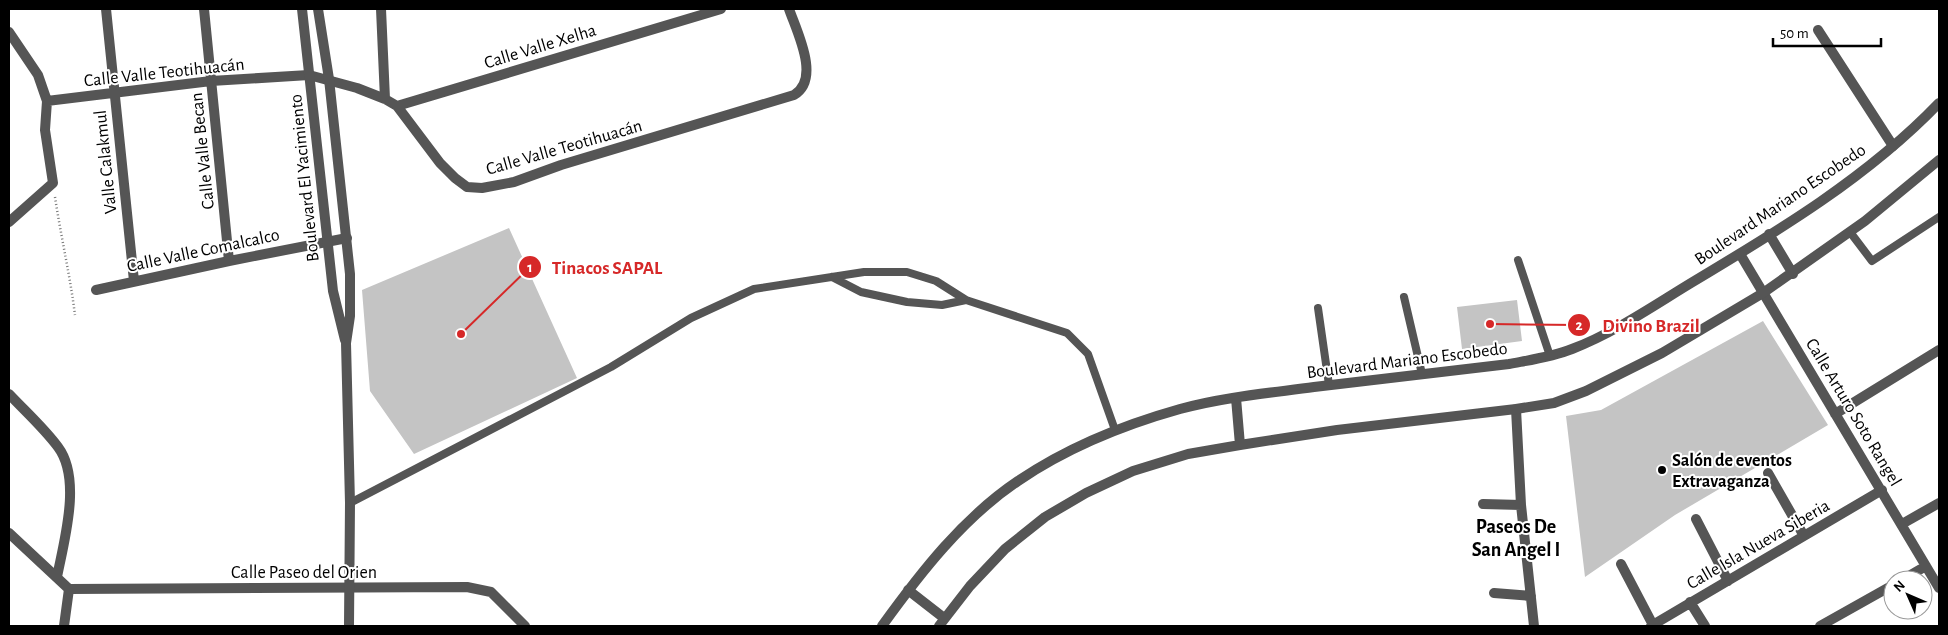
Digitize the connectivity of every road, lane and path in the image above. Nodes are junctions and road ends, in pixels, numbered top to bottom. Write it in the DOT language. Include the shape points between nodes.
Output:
graph roads {
  1 [pos="106,9"];
  2 [pos="204,9"];
  3 [pos="302,9"];
  4 [pos="318,9"];
  5 [pos="381,9"];
  6 [pos="721,9"];
  7 [pos="789,9"];
  8 [pos="1818,30"];
  9 [pos="11,38"];
  10 [pos="309,74"];
  11 [pos="329,79"];
  12 [pos="211,81"];
  13 [pos="115,94"];
  14 [pos="385,99"];
  15 [pos="47,101"];
  16 [pos="1939,103"];
  17 [pos="397,106"];
  18 [pos="1893,146"];
  19 [pos="1939,160"];
  20 [pos="53,183"];
  21 [pos="1939,217"];
  22 [pos="9,222"];
  23 [pos="1850,232"];
  24 [pos="1769,234"];
  25 [pos="347,238"];
  26 [pos="327,242"];
  27 [pos="1740,254"];
  28 [pos="1518,260"];
  29 [pos="229,261"];
  30 [pos="1792,274"];
  31 [pos="832,277"];
  32 [pos="134,281"];
  33 [pos="96,290"];
  34 [pos="1763,293"];
  35 [pos="1404,297"];
  36 [pos="966,300"];
  37 [pos="1318,308"];
  38 [pos="75,315"];
  39 [pos="346,343"];
  40 [pos="1939,350"];
  41 [pos="1550,356"];
  42 [pos="1422,374"];
  43 [pos="1329,385"];
  44 [pos="9,394"];
  45 [pos="1236,398"];
  46 [pos="1516,409"];
  47 [pos="1835,414"];
  48 [pos="1115,430"];
  49 [pos="1240,445"];
  50 [pos="1768,473"];
  51 [pos="1882,490"];
  52 [pos="1939,502"];
  53 [pos="350,503"];
  54 [pos="1483,504"];
  55 [pos="1521,505"];
  56 [pos="1696,519"];
  57 [pos="1902,524"];
  58 [pos="9,533"];
  59 [pos="1804,536"];
  60 [pos="1621,564"];
  61 [pos="1926,566"];
  62 [pos="1919,570"];
  63 [pos="57,577"];
  64 [pos="1728,581"];
  65 [pos="349,588"];
  66 [pos="1939,588"];
  67 [pos="69,589"];
  68 [pos="908,590"];
  69 [pos="1883,591"];
  70 [pos="1494,593"];
  71 [pos="1531,596"];
  72 [pos="1690,602"];
  73 [pos="941,622"];
  74 [pos="64,626"];
  75 [pos="348,626"];
  76 [pos="525,626"];
  77 [pos="882,626"];
  78 [pos="1534,626"];
  79 [pos="1652,626"];
  80 [pos="1705,626"];
  81 [pos="1820,626"];
  1 -- 13 [label="street, Valle Calakmul"];
  2 -- 12 [label="street, Calle Valle Becan"];
  3 -- 10 [label="street, Boulevard El Yacimiento"];
  4 -- 11 [label="street, Boulevard El Yacimiento"];
  5 -- 14 [label="street"];
  6 -- 17 [label="street, Calle Valle Xelha"];
  7 -- 17 [label="street, Calle Valle Teotihuacán" via="807,68 805,85 799,92 782,100 498,186 468,186 455,178"];
  8 -- 18 [label="street"];
  9 -- 15 [label="street" via="38,76"];
  10 -- 11 [label="street, Calle Valle Teotihuacán"];
  10 -- 12 [label="street, Calle Valle Teotihuacán"];
  10 -- 26 [label="street, Boulevard El Yacimiento"];
  11 -- 14 [label="street, Calle Valle Teotihuacán"];
  11 -- 25 [label="street, Boulevard El Yacimiento"];
  12 -- 13 [label="street, Calle Valle Teotihuacán"];
  12 -- 29 [label="street, Calle Valle Becan"];
  13 -- 15 [label="street, Calle Valle Teotihuacán"];
  13 -- 32 [label="street, Valle Calakmul"];
  14 -- 17 [label="street, Calle Valle Teotihuacán"];
  15 -- 20 [label="street" via="45,130"];
  16 -- 18 [label="street, Boulevard Mariano Escobedo"];
  18 -- 24 [label="street, Boulevard Mariano Escobedo" via="1842,187"];
  19 -- 23 [label="street"];
  20 -- 22 [label="street"];
  20 -- 38 [label="path"];
  21 -- 23 [label="lane" via="1872,261"];
  23 -- 30 [label="street"];
  24 -- 27 [label="street, Boulevard Mariano Escobedo"];
  24 -- 30 [label="street"];
  25 -- 26 [label="street, Calle Valle Comalcalco"];
  25 -- 39 [label="street, Boulevard El Yacimiento" via="350,298"];
  26 -- 29 [label="street, Calle Valle Comalcalco"];
  26 -- 39 [label="street, Boulevard El Yacimiento" via="333,291"];
  27 -- 34 [label="street, Calle Arturo Soto Rangel"];
  27 -- 41 [label="street, Boulevard Mariano Escobedo" via="1602,336"];
  28 -- 41 [label="lane"];
  29 -- 32 [label="street, Calle Valle Comalcalco"];
  30 -- 34 [label="street"];
  31 -- 36 [label="lane" via="861,292 907,302 942,305"];
  31 -- 36 [label="lane" via="864,272 907,272 936,281"];
  31 -- 53 [label="lane" via="754,289 718,305 610,367"];
  32 -- 33 [label="street, Calle Valle Comalcalco"];
  34 -- 46 [label="street" via="1662,353 1586,391 1554,403"];
  34 -- 47 [label="street, Calle Arturo Soto Rangel"];
  35 -- 42 [label="lane"];
  36 -- 48 [label="lane" via="1067,333 1088,354"];
  37 -- 43 [label="lane"];
  39 -- 53 [label="street, Boulevard El Yacimiento"];
  40 -- 47 [label="street"];
  41 -- 42 [label="street, Boulevard Mariano Escobedo"];
  42 -- 43 [label="street, Boulevard Mariano Escobedo"];
  43 -- 45 [label="street, Boulevard Mariano Escobedo"];
  44 -- 63 [label="street" via="59,448 68,467 68,513"];
  45 -- 48 [label="street, Boulevard Mariano Escobedo" via="1181,409"];
  45 -- 49 [label="street"];
  46 -- 49 [label="street"];
  46 -- 55 [label="street"];
  47 -- 51 [label="street, Calle Arturo Soto Rangel"];
  48 -- 68 [label="street, Boulevard Mariano Escobedo" via="1065,452 1018,481 976,515"];
  49 -- 73 [label="street" via="1188,454 1133,471 1045,517 1005,549"];
  50 -- 59 [label="street"];
  51 -- 57 [label="street, Calle Arturo Soto Rangel"];
  51 -- 59 [label="street, Calle Isla Nueva Siberia"];
  52 -- 57 [label="street"];
  53 -- 65 [label="street, Boulevard El Yacimiento"];
  54 -- 55 [label="street"];
  55 -- 71 [label="street"];
  56 -- 64 [label="street"];
  57 -- 61 [label="street, Calle Arturo Soto Rangel"];
  58 -- 63 [label="street"];
  59 -- 64 [label="street, Calle Isla Nueva Siberia"];
  60 -- 79 [label="street"];
  61 -- 62 [label="street"];
  61 -- 66 [label="street, Calle Arturo Soto Rangel"];
  63 -- 67 [label="street"];
  64 -- 72 [label="street, Calle Isla Nueva Siberia"];
  65 -- 67 [label="street, Calle Paseo del Orien"];
  65 -- 75 [label="street, Boulevard El Yacimiento"];
  65 -- 76 [label="street, Calle Paseo del Orien" via="479,588 501,600"];
  67 -- 74 [label="street"];
  68 -- 73 [label="street"];
  68 -- 77 [label="street, Boulevard Mariano Escobedo"];
  69 -- 81 [label="street"];
  70 -- 71 [label="street"];
  71 -- 78 [label="street"];
  72 -- 79 [label="street, Calle Isla Nueva Siberia"];
  72 -- 80 [label="street"];
}
